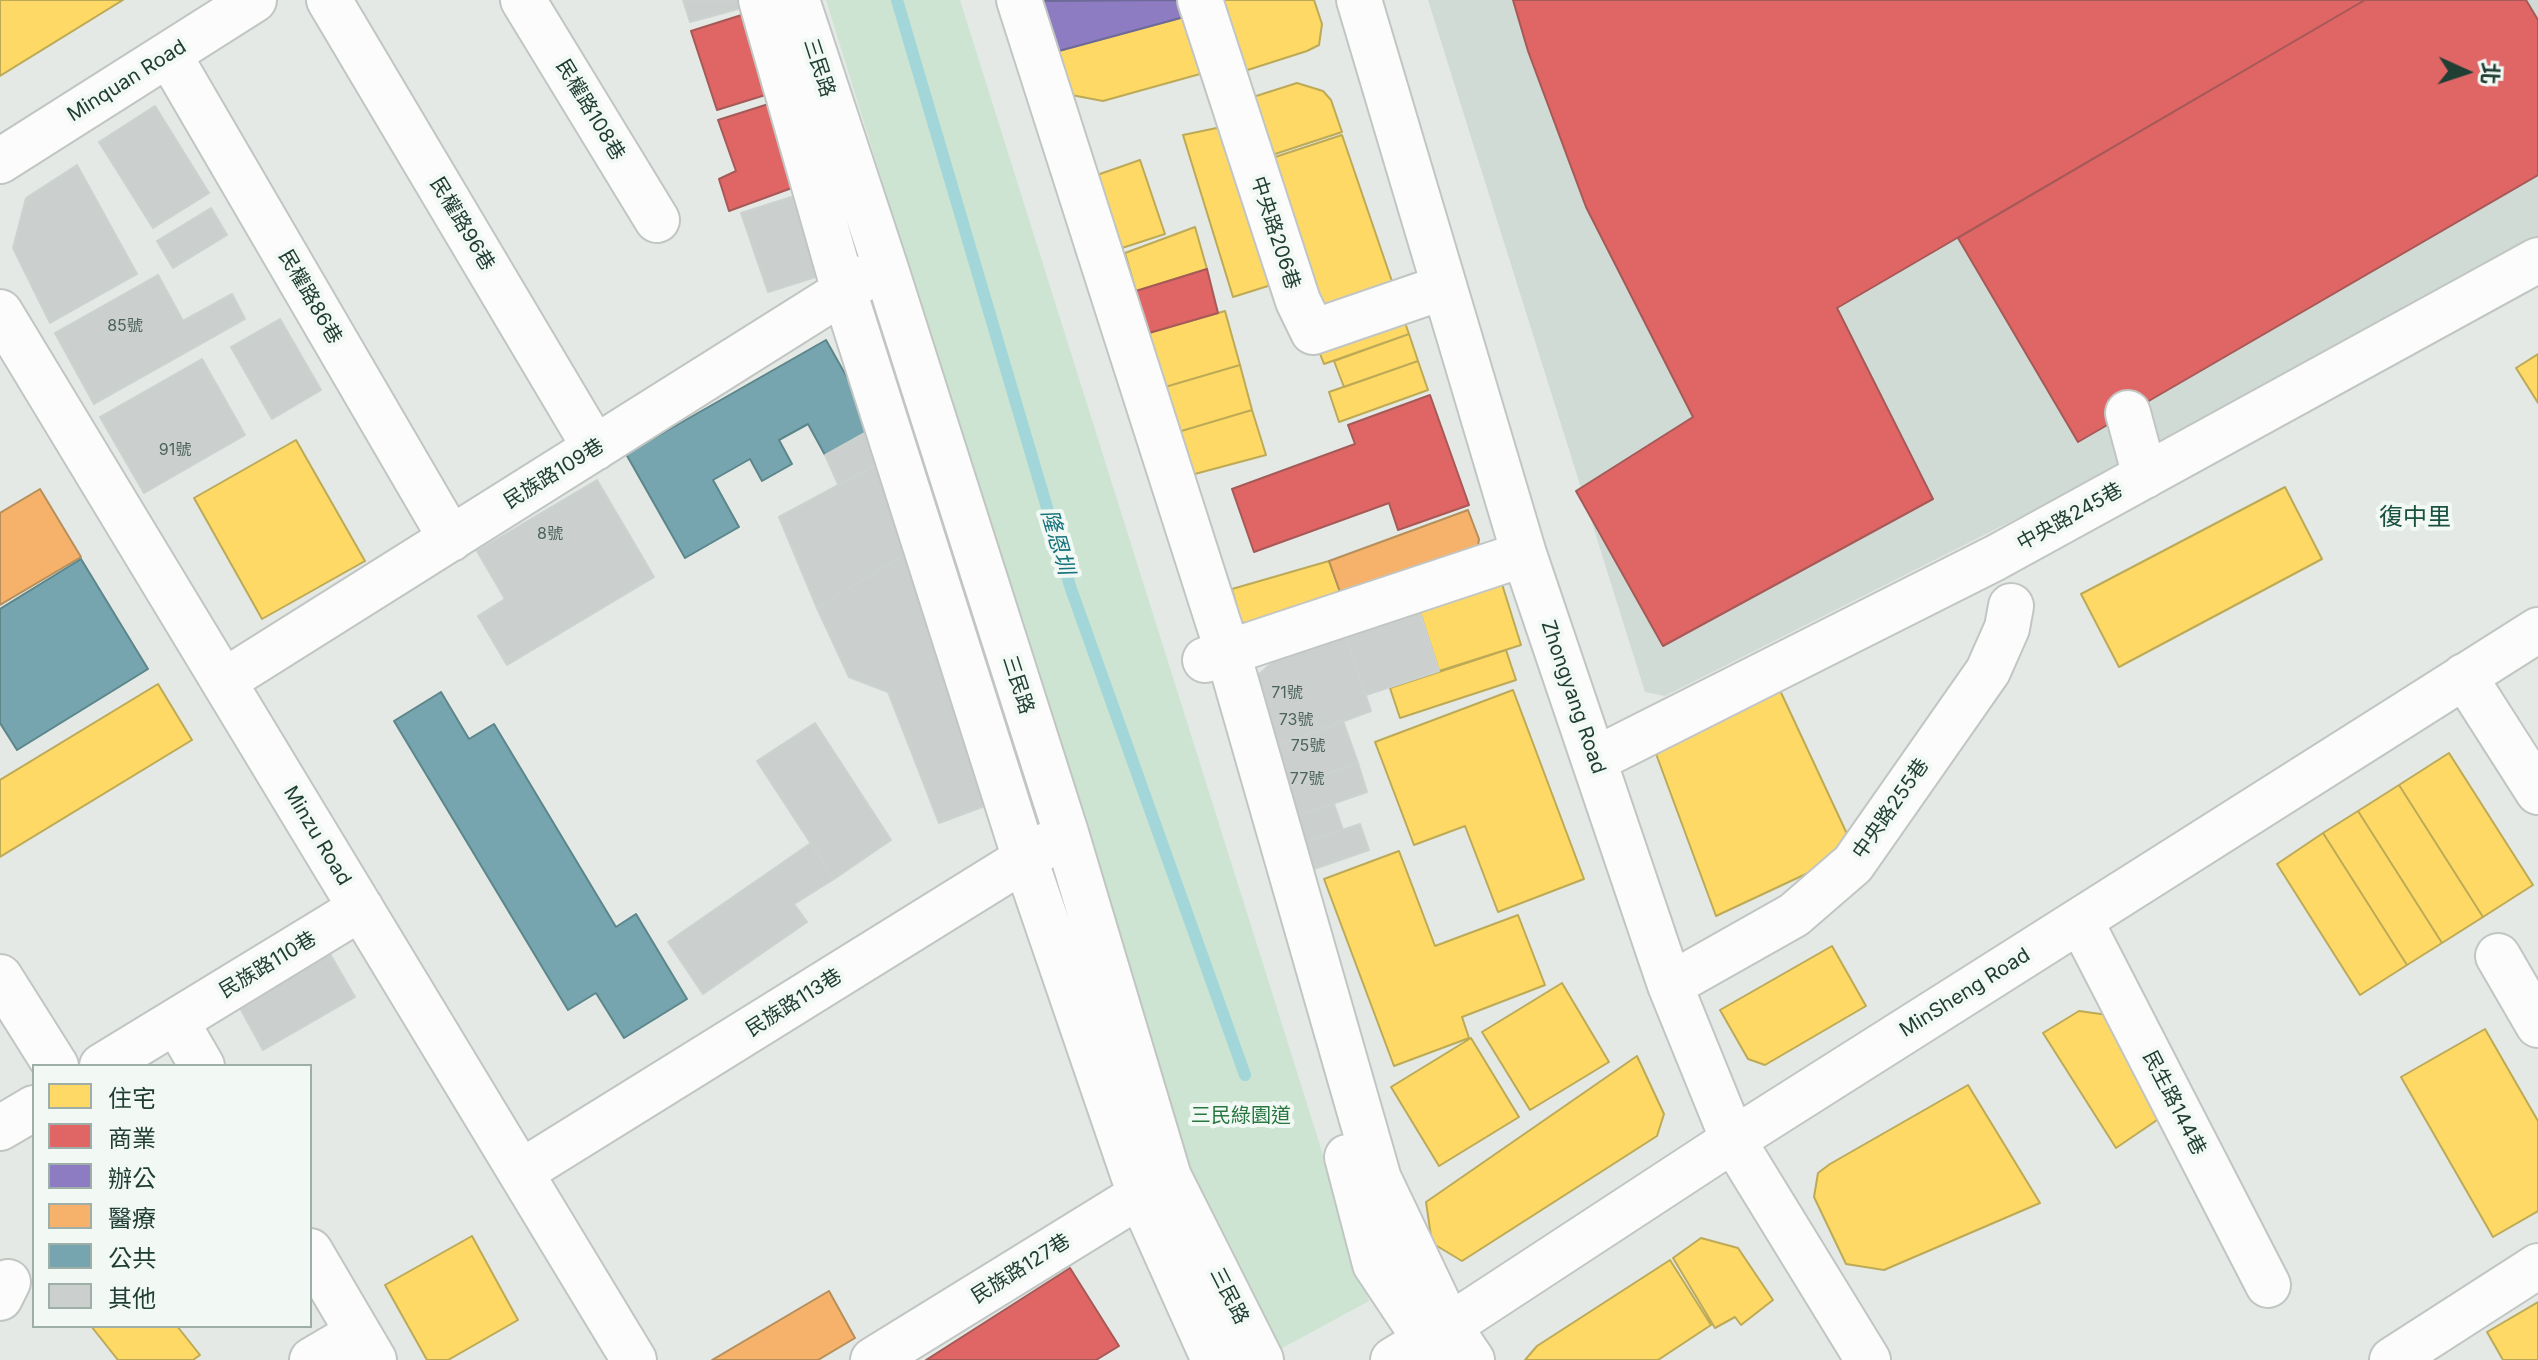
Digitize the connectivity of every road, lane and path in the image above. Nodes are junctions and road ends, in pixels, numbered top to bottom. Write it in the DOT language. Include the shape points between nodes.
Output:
graph roads {
  1 [pos="254,0"];
  2 [pos="329,0"];
  3 [pos="523,0"];
  4 [pos="761,0"];
  5 [pos="797,0"];
  6 [pos="995,0"];
  7 [pos="1019,0"];
  8 [pos="1200,0"];
  9 [pos="1359,0"];
  10 [pos="169,55"];
  11 [pos="1052,138"];
  12 [pos="0,161"];
  13 [pos="657,220"];
  14 [pos="2538,260"];
  15 [pos="885,266"];
  16 [pos="1444,287"];
  17 [pos="844,291"];
  18 [pos="0,312"];
  19 [pos="2128,413"];
  20 [pos="595,448"];
  21 [pos="2145,476"];
  22 [pos="451,539"];
  23 [pos="1524,554"];
  24 [pos="2011,606"];
  25 [pos="2538,630"];
  26 [pos="1216,657"];
  27 [pos="2464,676"];
  28 [pos="224,681"];
  29 [pos="1594,760"];
  30 [pos="2538,792"];
  31 [pos="1066,833"];
  32 [pos="1025,859"];
  33 [pos="361,908"];
  34 [pos="2080,920"];
  35 [pos="2498,956"];
  36 [pos="0,977"];
  37 [pos="1670,985"];
  38 [pos="176,1021"];
  39 [pos="2538,1025"];
  40 [pos="55,1064"];
  41 [pos="105,1064"];
  42 [pos="201,1064"];
  43 [pos="32,1109"];
  44 [pos="0,1128"];
  45 [pos="1733,1140"];
  46 [pos="521,1172"];
  47 [pos="1155,1186"];
  48 [pos="312,1254"];
  49 [pos="2538,1266"];
  50 [pos="2268,1285"];
  51 [pos="366,1346"];
  52 [pos="1436,1349"];
  53 [pos="312,1360"];
  54 [pos="634,1360"];
  55 [pos="873,1360"];
  56 [pos="1214,1360"];
  57 [pos="1261,1360"];
  58 [pos="1868,1360"];
  59 [pos="2392,1360"];
  1 -- 10 [label="street, Minquan Road"];
  2 -- 20 [label="street, 民權路96巷"];
  3 -- 13 [label="street, 民權路108巷"];
  4 -- 17 [label="street, 三民路"];
  5 -- 15 [label="street, 三民路"];
  6 -- 11 [label="street"];
  7 -- 11 [label="street"];
  8 -- 16 [label="street, 中央路206巷" via="1298,301 1313,332"];
  9 -- 16 [label="street, Zhongyang Road"];
  10 -- 12 [label="street, Minquan Road"];
  10 -- 22 [label="street, 民權路86巷"];
  11 -- 26 [label="street"];
  14 -- 21 [label="street, 中央路245巷"];
  15 -- 17 [label="street, 民族路109巷"];
  15 -- 31 [label="street, 三民路"];
  16 -- 23 [label="street, Zhongyang Road"];
  17 -- 20 [label="street, 民族路109巷"];
  17 -- 32 [label="street, 三民路"];
  18 -- 28 [label="street, Minzu Road"];
  19 -- 21 [label="street"];
  20 -- 22 [label="street, 民族路109巷"];
  21 -- 29 [label="street, 中央路245巷" via="1995,558"];
  22 -- 28 [label="street, 民族路109巷"];
  23 -- 26 [label="street"];
  23 -- 29 [label="street, Zhongyang Road"];
  24 -- 37 [label="street, 中央路255巷" via="1988,671 1853,864 1794,915"];
  25 -- 27 [label="street, MinSheng Road"];
  26 -- 52 [label="street" via="1236,758 1375,1264"];
  27 -- 30 [label="street"];
  27 -- 34 [label="street, MinSheng Road"];
  28 -- 33 [label="street, Minzu Road"];
  29 -- 37 [label="street, Zhongyang Road"];
  31 -- 32 [label="street, 民族路113巷"];
  31 -- 47 [label="street, 三民路"];
  32 -- 46 [label="street, 民族路113巷"];
  32 -- 47 [label="street, 三民路"];
  33 -- 38 [label="street, 民族路110巷"];
  33 -- 46 [label="street, Minzu Road"];
  34 -- 45 [label="street, MinSheng Road"];
  34 -- 50 [label="street, 民生路144巷"];
  35 -- 39 [label="street"];
  36 -- 40 [label="street"];
  37 -- 45 [label="street, Zhongyang Road"];
  38 -- 41 [label="street, 民族路110巷"];
  38 -- 42 [label="street"];
  43 -- 44 [label="street"];
  45 -- 52 [label="street, MinSheng Road"];
  45 -- 58 [label="street, Zhongyang Road"];
  46 -- 54 [label="street, Minzu Road"];
  47 -- 55 [label="street, 民族路127巷"];
  47 -- 56 [label="street, 三民路"];
  47 -- 57 [label="street, 三民路"];
  48 -- 51 [label="street"];
  49 -- 59 [label="street"];
  51 -- 53 [label="street"];
}
